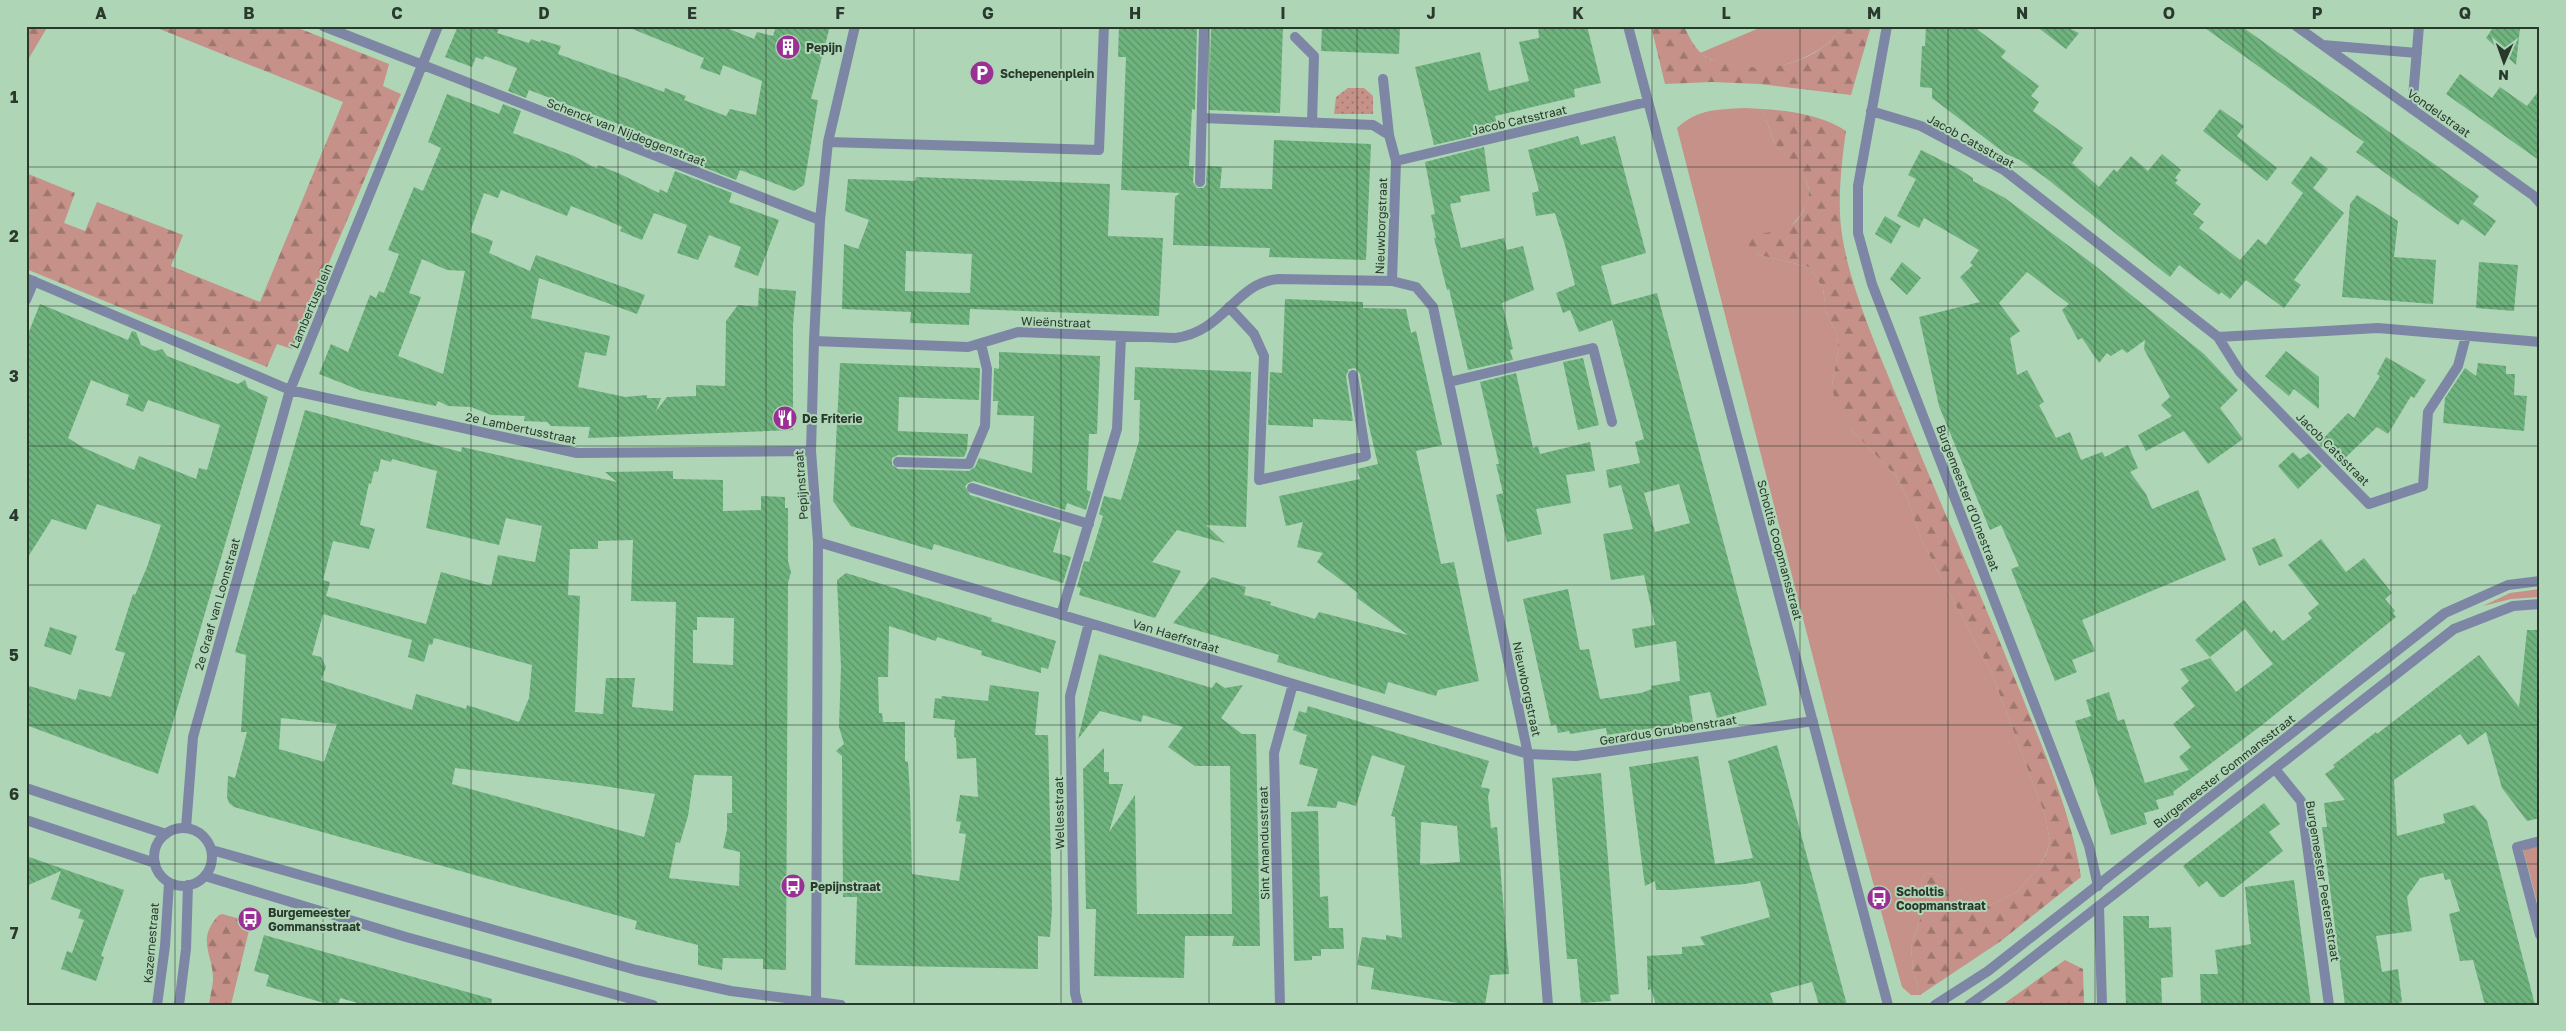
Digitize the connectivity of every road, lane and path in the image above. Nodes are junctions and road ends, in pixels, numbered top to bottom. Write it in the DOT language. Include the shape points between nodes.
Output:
graph roads {
  1 [pos="323,26"];
  2 [pos="438,26"];
  3 [pos="855,26"];
  4 [pos="1104,26"];
  5 [pos="1204,26"];
  6 [pos="1628,26"];
  7 [pos="1887,26"];
  8 [pos="2296,26"];
  9 [pos="2419,26"];
  10 [pos="1296,37"];
  11 [pos="2322,45"];
  12 [pos="2417,53"];
  13 [pos="422,66"];
  14 [pos="1384,80"];
  15 [pos="1647,102"];
  16 [pos="2412,109"];
  17 [pos="1871,111"];
  18 [pos="1202,118"];
  19 [pos="1312,123"];
  20 [pos="1389,135"];
  21 [pos="828,142"];
  22 [pos="1396,161"];
  23 [pos="1200,182"];
  24 [pos="2540,203"];
  25 [pos="820,220"];
  26 [pos="30,280"];
  27 [pos="1392,281"];
  28 [pos="26,300"];
  29 [pos="1229,307"];
  30 [pos="2466,336"];
  31 [pos="1121,337"];
  32 [pos="2218,337"];
  33 [pos="814,341"];
  34 [pos="2540,342"];
  35 [pos="981,344"];
  36 [pos="1353,375"];
  37 [pos="1449,382"];
  38 [pos="290,390"];
  39 [pos="1612,422"];
  40 [pos="811,451"];
  41 [pos="898,462"];
  42 [pos="972,488"];
  43 [pos="1089,524"];
  44 [pos="818,542"];
  45 [pos="2540,580"];
  46 [pos="2540,604"];
  47 [pos="1061,614"];
  48 [pos="1089,623"];
  49 [pos="1293,684"];
  50 [pos="1812,720"];
  51 [pos="1528,754"];
  52 [pos="2275,769"];
  53 [pos="26,788"];
  54 [pos="26,820"];
  55 [pos="186,828"];
  56 [pos="166,834"];
  57 [pos="2540,841"];
  58 [pos="212,850"];
  59 [pos="155,863"];
  60 [pos="205,876"];
  61 [pos="169,882"];
  62 [pos="188,886"];
  63 [pos="2098,886"];
  64 [pos="2099,906"];
  65 [pos="2540,935"];
  66 [pos="816,1004"];
  67 [pos="157,1005"];
  68 [pos="179,1005"];
  69 [pos="653,1005"];
  70 [pos="840,1005"];
  71 [pos="1078,1005"];
  72 [pos="1280,1005"];
  73 [pos="1548,1005"];
  74 [pos="1888,1005"];
  75 [pos="1935,1005"];
  76 [pos="1969,1005"];
  77 [pos="2102,1005"];
  78 [pos="2329,1005"];
  1 -- 13 [label="street"];
  2 -- 13 [label="street, Lambertusplein"];
  3 -- 21 [label="street, Pepijnstraat"];
  4 -- 21 [label="street" via="1099,150"];
  5 -- 18 [label="street"];
  6 -- 15 [label="street, Scholtis Coopmansstraat"];
  7 -- 17 [label="street, Burgemeester d'Olnestraat"];
  8 -- 11 [label="street, Vondelstraat"];
  9 -- 12 [label="street"];
  10 -- 19 [label="street" via="1314,56"];
  11 -- 12 [label="street"];
  11 -- 16 [label="street, Vondelstraat"];
  12 -- 16 [label="street"];
  13 -- 25 [label="street, Schenck van Nijdeggenstraat"];
  13 -- 38 [label="street, Lambertusplein"];
  14 -- 20 [label="street, Nieuwborgstraat"];
  15 -- 22 [label="street, Jacob Catsstraat"];
  15 -- 50 [label="street, Scholtis Coopmansstraat"];
  16 -- 24 [label="street, Vondelstraat"];
  17 -- 32 [label="street, Jacob Catsstraat" via="1921,126 2004,170"];
  17 -- 63 [label="street, Burgemeester d'Olnestraat" via="1858,186 1858,233 1872,284 2089,846"];
  18 -- 19 [label="street"];
  18 -- 23 [label="street"];
  19 -- 20 [label="street" via="1374,125"];
  20 -- 22 [label="street, Nieuwborgstraat"];
  21 -- 25 [label="street, Pepijnstraat"];
  22 -- 27 [label="street, Nieuwborgstraat"];
  25 -- 33 [label="street, Pepijnstraat"];
  26 -- 28 [label="street"];
  26 -- 38 [label="street"];
  27 -- 29 [label="street, Wieënstraat" via="1272,279 1257,285"];
  27 -- 37 [label="street, Nieuwborgstraat" via="1416,287 1433,307"];
  29 -- 31 [label="street, Wieënstraat" via="1209,327 1193,335"];
  29 -- 36 [label="street" via="1258,339 1264,356 1259,480 1366,456"];
  30 -- 32 [label="street" via="2378,328"];
  30 -- 32 [label="street, Jacob Catsstraat" via="2458,366 2428,412 2423,486 2370,504 2240,372"];
  30 -- 34 [label="street"];
  31 -- 35 [label="street, Wieënstraat" via="1018,332"];
  31 -- 43 [label="street" via="1116,429"];
  33 -- 35 [label="street, Wieënstraat"];
  33 -- 40 [label="street, Pepijnstraat"];
  35 -- 41 [label="street" via="987,368 985,426 969,464"];
  37 -- 39 [label="street" via="1593,348"];
  37 -- 51 [label="street, Nieuwborgstraat"];
  38 -- 40 [label="street, 2e Lambertusstraat" via="577,453"];
  38 -- 55 [label="street, 2e Graaf van Loonstraat" via="193,737"];
  40 -- 44 [label="street, Pepijnstraat"];
  42 -- 43 [label="street"];
  43 -- 47 [label="street"];
  44 -- 47 [label="street, Van Haeffstraat"];
  44 -- 66 [label="street, Pepijnstraat"];
  45 -- 63 [label="street, Burgemeester Gommansstraat" via="2508,585 2445,613"];
  46 -- 52 [label="street" via="2513,606 2454,629"];
  47 -- 48 [label="street, Van Haeffstraat"];
  48 -- 49 [label="street, Van Haeffstraat"];
  48 -- 71 [label="street, Wellesstraat" via="1070,696 1074,993"];
  49 -- 51 [label="street, Van Haeffstraat"];
  49 -- 72 [label="street, Sint Amandusstraat" via="1274,753"];
  50 -- 51 [label="street, Gerardus Grubbenstraat" via="1576,756"];
  50 -- 74 [label="street, Scholtis Coopmansstraat"];
  51 -- 73 [label="street, Nieuwborgstraat"];
  52 -- 64 [label="street"];
  52 -- 78 [label="street, Burgemeester Peetersstraat" via="2300,801"];
  53 -- 56 [label="street"];
  54 -- 59 [label="street"];
  55 -- 56 [label="street"];
  55 -- 58 [label="street" via="204,836"];
  56 -- 59 [label="street" via="156,848"];
  57 -- 65 [label="street" via="2517,847"];
  58 -- 60 [label="street" via="211,864"];
  58 -- 66 [label="street" via="636,970 730,991"];
  59 -- 61 [label="street"];
  60 -- 62 [label="street"];
  60 -- 69 [label="street"];
  61 -- 62 [label="street"];
  61 -- 67 [label="street, Kazernestraat"];
  62 -- 68 [label="street" via="186,949"];
  63 -- 64 [label="street, Burgemeester d'Olnestraat"];
  63 -- 75 [label="street, Burgemeester Gommansstraat" via="1988,971"];
  64 -- 76 [label="street"];
  64 -- 77 [label="street, Burgemeester d'Olnestraat"];
  66 -- 70 [label="street"];
}
